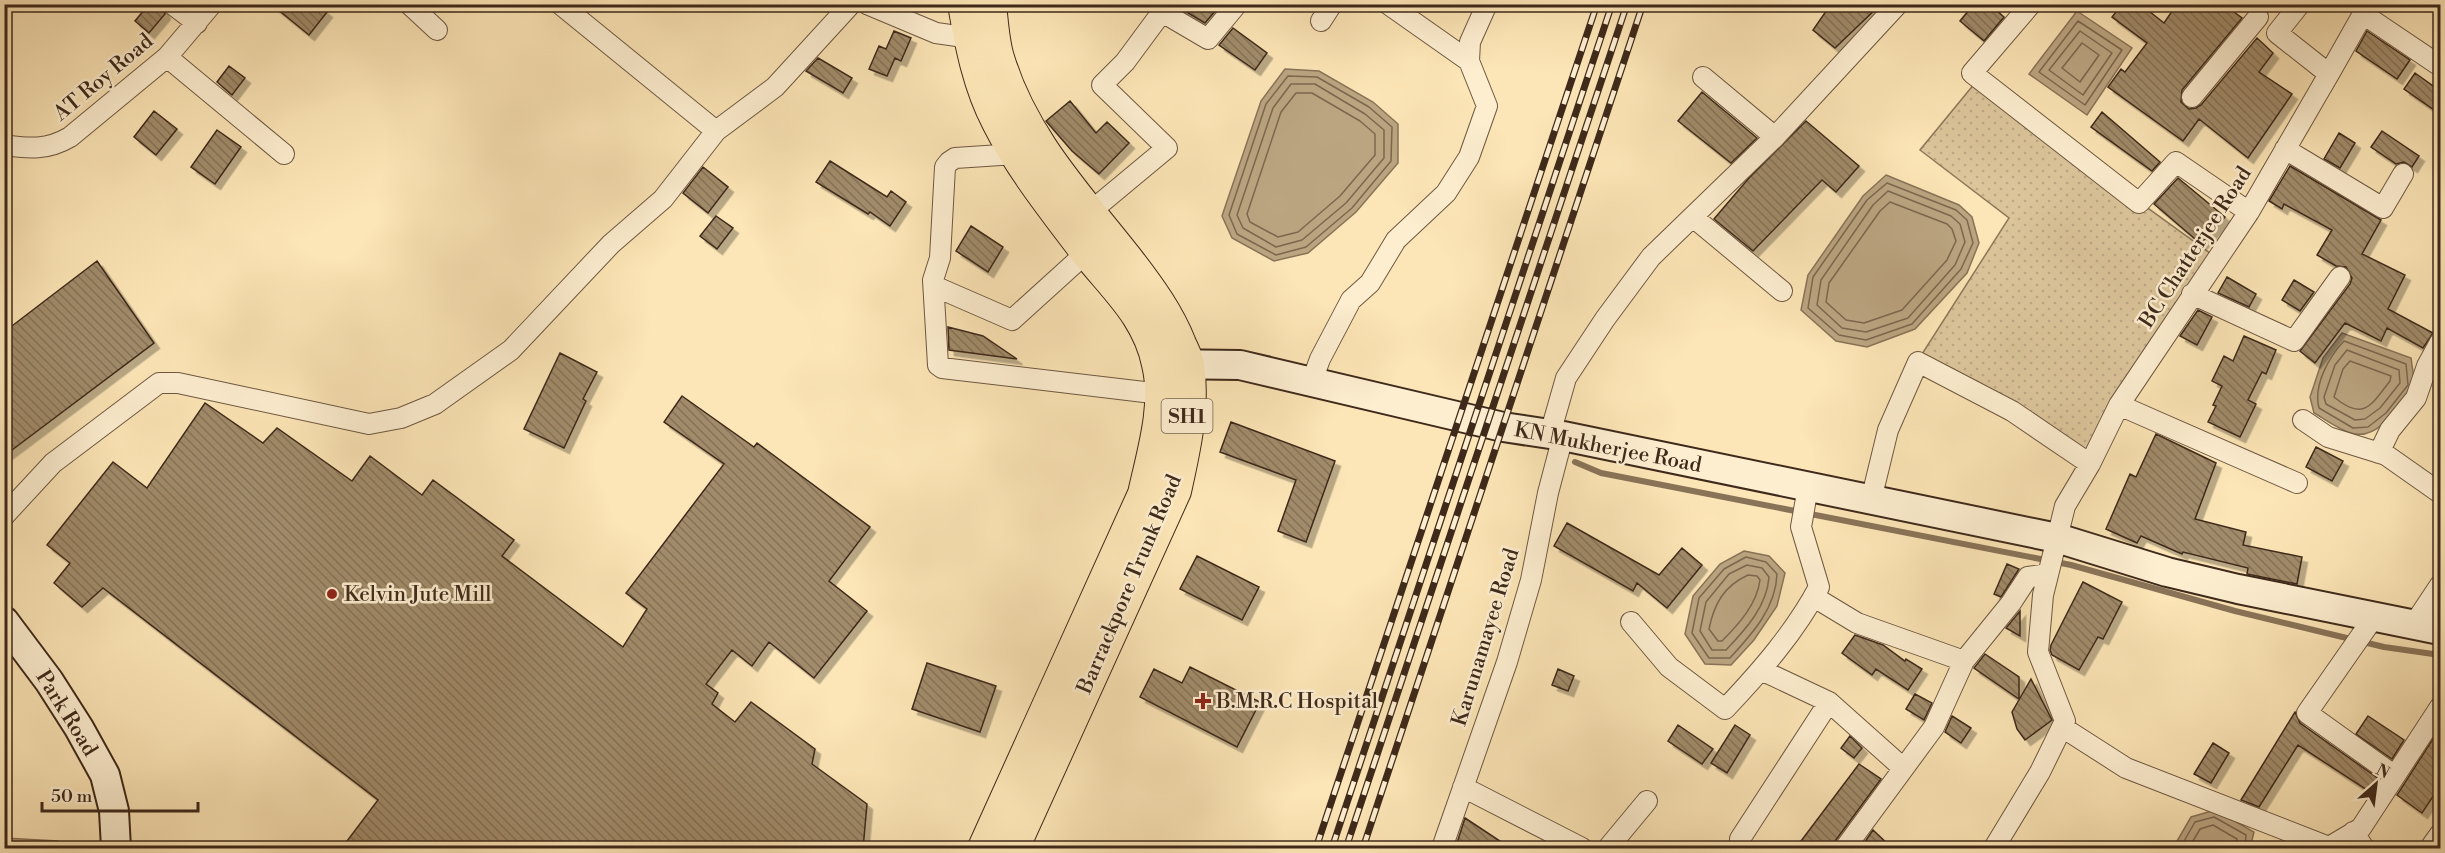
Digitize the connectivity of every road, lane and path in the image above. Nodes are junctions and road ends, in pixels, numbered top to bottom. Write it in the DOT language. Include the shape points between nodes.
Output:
graph roads {
  1 [pos="172,4"];
  2 [pos="212,4"];
  3 [pos="410,4"];
  4 [pos="560,4"];
  5 [pos="851,4"];
  6 [pos="867,4"];
  7 [pos="964,4"];
  8 [pos="990,4"];
  9 [pos="1237,4"];
  10 [pos="1388,4"];
  11 [pos="1487,4"];
  12 [pos="2031,4"];
  13 [pos="2300,4"];
  14 [pos="1893,6"];
  15 [pos="2251,11"];
  16 [pos="197,23"];
  17 [pos="437,30"];
  18 [pos="2277,33"];
  19 [pos="971,42"];
  20 [pos="167,57"];
  21 [pos="1469,61"];
  22 [pos="2440,66"];
  23 [pos="2329,74"];
  24 [pos="1703,77"];
  25 [pos="2192,97"];
  26 [pos="716,130"];
  27 [pos="1775,138"];
  28 [pos="4,145"];
  29 [pos="2285,149"];
  30 [pos="284,154"];
  31 [pos="1016,154"];
  32 [pos="2403,174"];
  33 [pos="1090,212"];
  34 [pos="2249,212"];
  35 [pos="1693,217"];
  36 [pos="1087,252"];
  37 [pos="2340,277"];
  38 [pos="934,286"];
  39 [pos="1782,291"];
  40 [pos="2193,294"];
  41 [pos="2440,342"];
  42 [pos="1173,364"];
  43 [pos="1312,381"];
  44 [pos="1161,394"];
  45 [pos="2119,405"];
  46 [pos="2303,420"];
  47 [pos="1557,435"];
  48 [pos="2379,453"];
  49 [pos="2090,464"];
  50 [pos="2297,483"];
  51 [pos="1808,487"];
  52 [pos="2440,493"];
  53 [pos="1871,500"];
  54 [pos="4,516"];
  55 [pos="2057,538"];
  56 [pos="2048,574"];
  57 [pos="2440,585"];
  58 [pos="1814,597"];
  59 [pos="2374,617"];
  60 [pos="4,621"];
  61 [pos="1631,622"];
  62 [pos="2427,627"];
  63 [pos="1964,661"];
  64 [pos="1761,670"];
  65 [pos="1829,702"];
  66 [pos="2440,707"];
  67 [pos="2062,727"];
  68 [pos="1903,768"];
  69 [pos="2395,776"];
  70 [pos="1463,787"];
  71 [pos="1647,801"];
  72 [pos="2353,832"];
  73 [pos="2440,834"];
  74 [pos="1740,839"];
  75 [pos="2328,848"];
  76 [pos="116,849"];
  77 [pos="984,849"];
  78 [pos="1013,849"];
  79 [pos="1442,849"];
  80 [pos="1582,849"];
  81 [pos="1608,849"];
  82 [pos="1845,849"];
  83 [pos="1994,849"];
  84 [pos="2364,849"];
  85 [pos="2430,849"];
  1 -- 16 [label="street"];
  2 -- 16 [label="street, AT Roy Road"];
  3 -- 17 [label="street"];
  4 -- 26 [label="street"];
  5 -- 26 [label="street" via="775,87"];
  6 -- 19 [label="street" via="936,33"];
  7 -- 19 [label="main road, Barrackpore Trunk Road / SH1"];
  8 -- 33 [label="main road, Barrackpore Trunk Road / SH1" via="998,57 1016,105 1028,129"];
  9 -- 33 [label="street" via="1208,39 1162,12 1125,62 1102,85 1167,148"];
  10 -- 21 [label="street"];
  11 -- 21 [label="street" via="1470,42"];
  12 -- 34 [label="street" via="1972,73 2139,203 2176,162"];
  13 -- 18 [label="street"];
  14 -- 27 [label="street, Karunamayee Road"];
  15 -- 18 [label="street"];
  15 -- 25 [label="street"];
  16 -- 20 [label="street, AT Roy Road"];
  18 -- 23 [label="street"];
  19 -- 31 [label="main road, Barrackpore Trunk Road / SH1" via="988,99"];
  20 -- 28 [label="street, AT Roy Road" via="57,145 32,149"];
  20 -- 30 [label="street"];
  21 -- 43 [label="street" via="1487,106 1469,157 1446,193 1396,240 1370,283 1351,300"];
  22 -- 23 [label="street, BC Chatterjee Road" via="2363,14"];
  23 -- 29 [label="street, BC Chatterjee Road"];
  24 -- 27 [label="street"];
  26 -- 54 [label="street" via="663,200 610,244 511,350 435,404 401,418 369,424 178,383 159,383 52,463"];
  27 -- 35 [label="street, Karunamayee Road"];
  29 -- 32 [label="street" via="2383,208"];
  29 -- 34 [label="street, BC Chatterjee Road"];
  31 -- 36 [label="main road, Barrackpore Trunk Road / SH1"];
  31 -- 38 [label="street" via="955,158 945,167 940,258"];
  33 -- 42 [label="main road, Barrackpore Trunk Road / SH1" via="1153,292 1172,323"];
  34 -- 40 [label="street, BC Chatterjee Road"];
  35 -- 39 [label="street"];
  35 -- 47 [label="street, Karunamayee Road" via="1651,257 1566,378"];
  36 -- 38 [label="street" via="1012,320"];
  36 -- 42 [label="main road, Barrackpore Trunk Road / SH1" via="1115,283"];
  37 -- 40 [label="street" via="2294,341"];
  38 -- 44 [label="street" via="938,365 942,368"];
  40 -- 45 [label="street, BC Chatterjee Road"];
  41 -- 48 [label="street" via="2416,398 2390,430"];
  42 -- 43 [label="street, KN Mukherjee Road" via="1240,365"];
  42 -- 44 [label="main road, Barrackpore Trunk Road / SH1"];
  42 -- 78 [label="main road, Barrackpore Trunk Road / SH1" via="1189,395 1184,452 1175,491"];
  43 -- 47 [label="street, KN Mukherjee Road" via="1503,428"];
  44 -- 77 [label="main road, Barrackpore Trunk Road / SH1" via="1144,494"];
  45 -- 49 [label="street, BC Chatterjee Road"];
  45 -- 50 [label="street"];
  46 -- 48 [label="street" via="2328,437"];
  47 -- 51 [label="street, KN Mukherjee Road"];
  47 -- 70 [label="street, Karunamayee Road" via="1531,580"];
  48 -- 52 [label="street"];
  49 -- 53 [label="street" via="2012,411 1918,362 1888,430"];
  49 -- 55 [label="street, BC Chatterjee Road" via="2065,507"];
  51 -- 53 [label="street, KN Mukherjee Road"];
  51 -- 58 [label="street" via="1801,527 1819,586"];
  53 -- 55 [label="street, KN Mukherjee Road"];
  55 -- 56 [label="street, BC Chatterjee Road"];
  55 -- 59 [label="street, KN Mukherjee Road" via="2167,572"];
  56 -- 63 [label="street" via="2028,577"];
  56 -- 67 [label="street, BC Chatterjee Road" via="2038,652 2065,722"];
  57 -- 62 [label="street"];
  58 -- 63 [label="street" via="1857,623"];
  58 -- 64 [label="street"];
  59 -- 62 [label="street, KN Mukherjee Road"];
  59 -- 69 [label="street" via="2307,713"];
  60 -- 76 [label="street, Park Road" via="49,681 105,775 114,811"];
  61 -- 64 [label="street" via="1669,667 1725,709"];
  63 -- 68 [label="street" via="1934,727"];
  64 -- 65 [label="street"];
  65 -- 68 [label="street"];
  65 -- 74 [label="street"];
  66 -- 69 [label="street"];
  67 -- 75 [label="street" via="2126,768"];
  67 -- 83 [label="street"];
  68 -- 82 [label="street"];
  69 -- 72 [label="street" via="2361,828"];
  70 -- 79 [label="street, Karunamayee Road"];
  70 -- 80 [label="street"];
  71 -- 81 [label="street"];
  72 -- 75 [label="street"];
  72 -- 84 [label="street"];
  73 -- 85 [label="street"];
}
